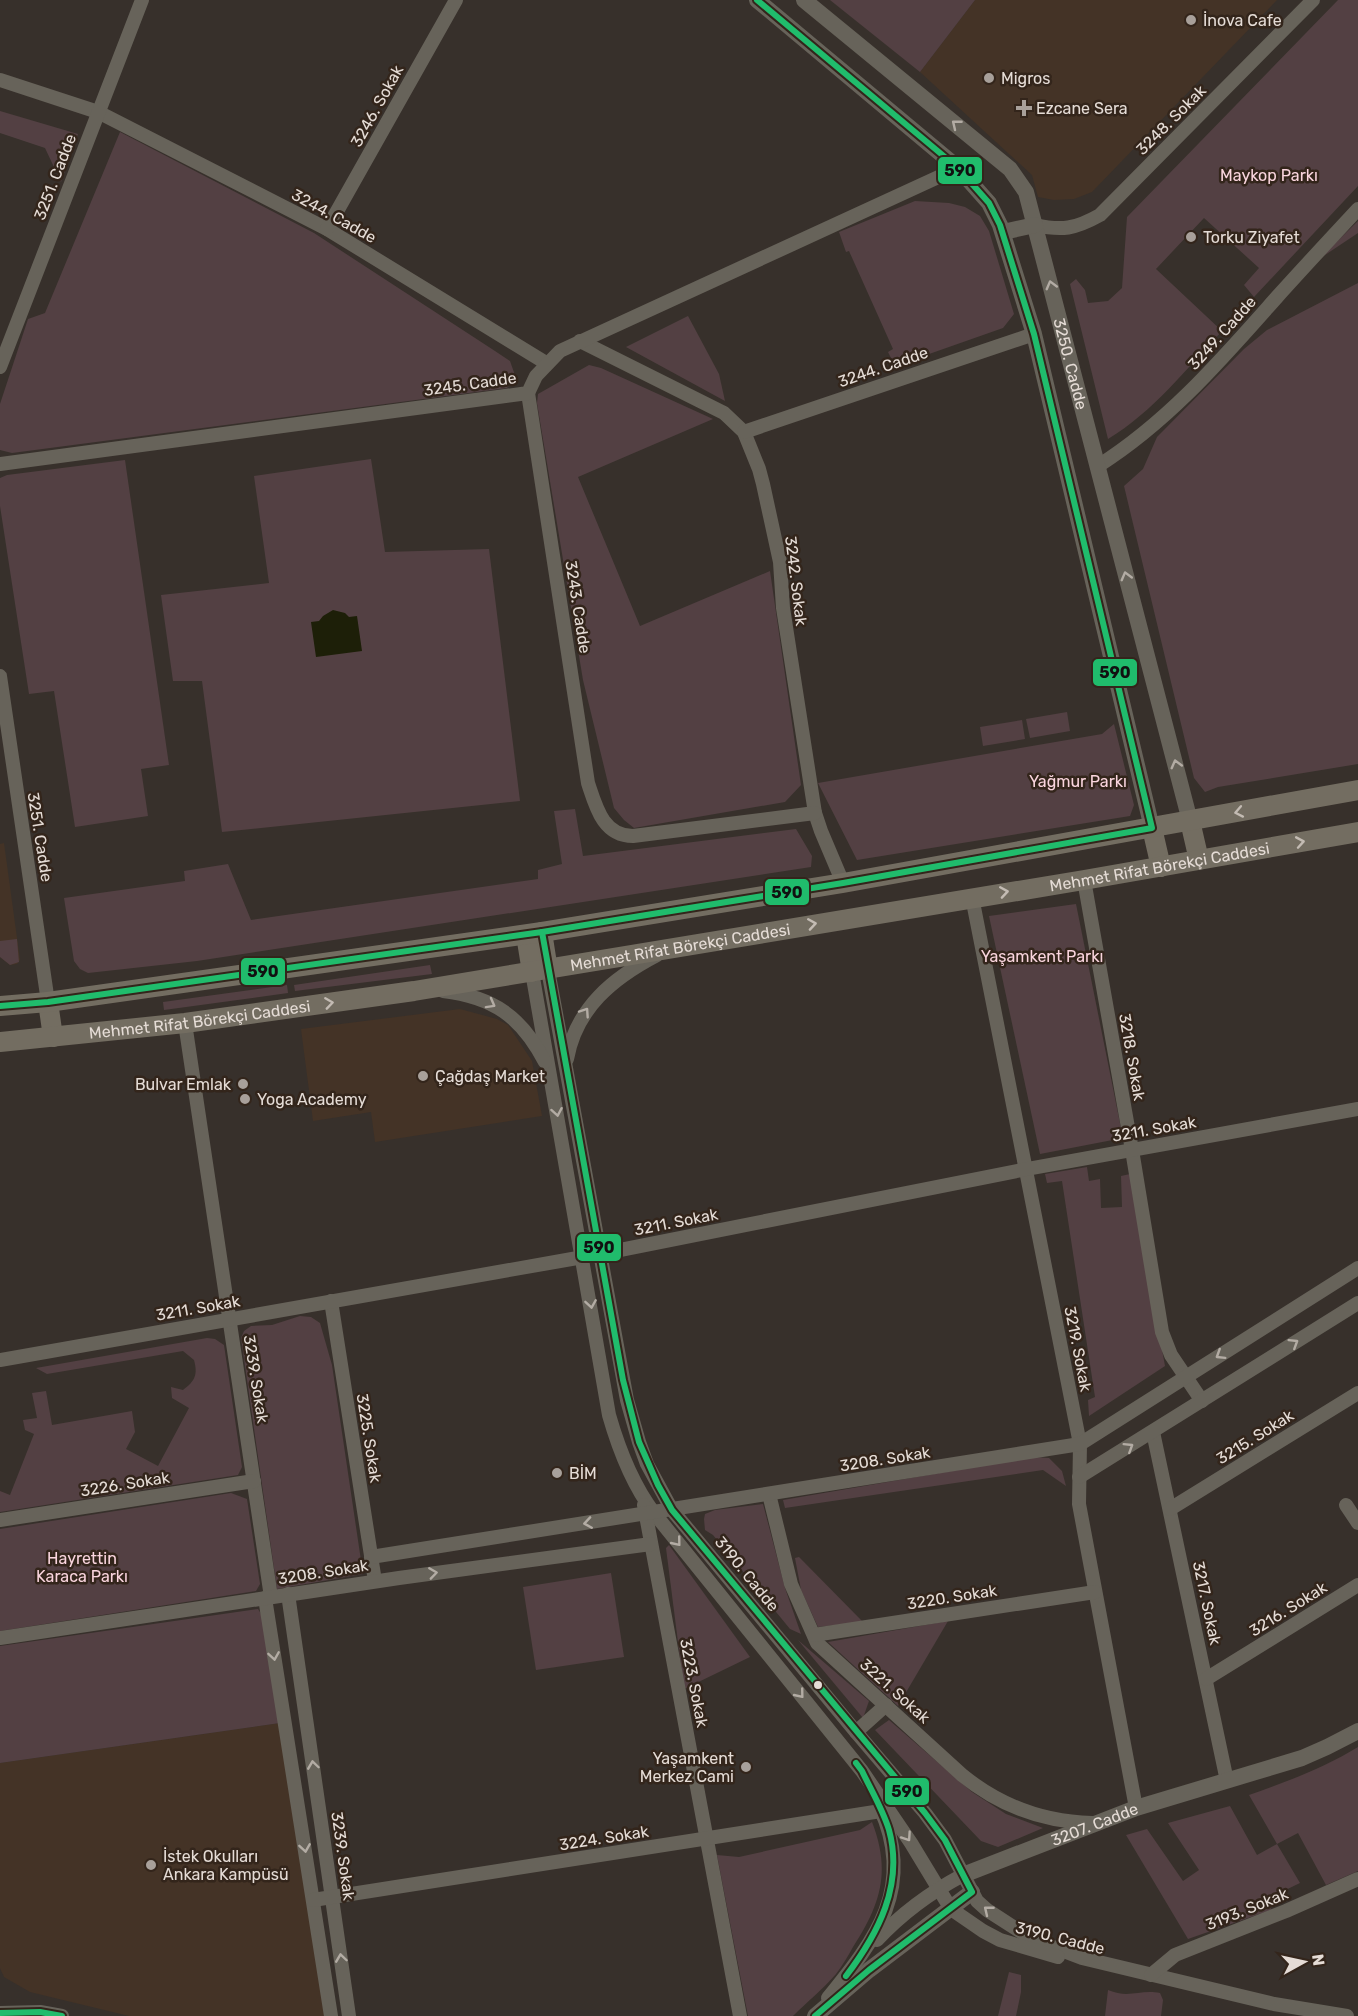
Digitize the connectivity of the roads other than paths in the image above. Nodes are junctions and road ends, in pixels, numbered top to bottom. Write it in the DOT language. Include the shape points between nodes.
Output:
graph roads {
  1 [pos="142,0"];
  2 [pos="456,0"];
  3 [pos="757,0"];
  4 [pos="804,0"];
  5 [pos="1313,0"];
  6 [pos="0,80"];
  7 [pos="98,112"];
  8 [pos="958,168"];
  9 [pos="1358,208"];
  10 [pos="1035,225"];
  11 [pos="327,229"];
  12 [pos="1003,232"];
  13 [pos="1062,327"];
  14 [pos="1034,334"];
  15 [pos="580,341"];
  16 [pos="546,363"];
  17 [pos="0,367"];
  18 [pos="528,393"];
  19 [pos="744,432"];
  20 [pos="0,464"];
  21 [pos="1098,466"];
  22 [pos="0,676"];
  23 [pos="1358,790"];
  24 [pos="815,813"];
  25 [pos="1190,821"];
  26 [pos="1152,828"];
  27 [pos="1358,832"];
  28 [pos="1199,860"];
  29 [pos="1161,867"];
  30 [pos="1084,880"];
  31 [pos="843,883"];
  32 [pos="972,897"];
  33 [pos="534,934"];
  34 [pos="684,945"];
  35 [pos="540,971"];
  36 [pos="414,991"];
  37 [pos="48,1002"];
  38 [pos="0,1006"];
  39 [pos="185,1023"];
  40 [pos="53,1037"];
  41 [pos="0,1042"];
  42 [pos="566,1067"];
  43 [pos="550,1071"];
  44 [pos="1358,1109"];
  45 [pos="1132,1149"];
  46 [pos="1027,1169"];
  47 [pos="600,1254"];
  48 [pos="583,1257"];
  49 [pos="1358,1268"];
  50 [pos="331,1301"];
  51 [pos="1358,1303"];
  52 [pos="230,1319"];
  53 [pos="0,1360"];
  54 [pos="1185,1377"];
  55 [pos="1358,1393"];
  56 [pos="1202,1401"];
  57 [pos="1153,1432"];
  58 [pos="1080,1444"];
  59 [pos="1079,1477"];
  60 [pos="254,1481"];
  61 [pos="769,1494"];
  62 [pos="1346,1505"];
  63 [pos="1170,1509"];
  64 [pos="672,1510"];
  65 [pos="650,1513"];
  66 [pos="0,1520"];
  67 [pos="1358,1523"];
  68 [pos="651,1544"];
  69 [pos="371,1557"];
  70 [pos="375,1581"];
  71 [pos="1358,1585"];
  72 [pos="1095,1592"];
  73 [pos="288,1594"];
  74 [pos="268,1597"];
  75 [pos="814,1635"];
  76 [pos="0,1638"];
  77 [pos="1206,1679"];
  78 [pos="886,1706"];
  79 [pos="1358,1731"];
  80 [pos="856,1732"];
  81 [pos="862,1771"];
  82 [pos="1227,1781"];
  83 [pos="1136,1808"];
  84 [pos="881,1811"];
  85 [pos="1092,1823"];
  86 [pos="706,1838"];
  87 [pos="963,1875"];
  88 [pos="1358,1879"];
  89 [pos="937,1888"];
  90 [pos="972,1892"];
  91 [pos="332,1898"];
  92 [pos="313,1900"];
  93 [pos="951,1909"];
  94 [pos="857,1962"];
  95 [pos="1151,1975"];
  96 [pos="1273,2010"];
  97 [pos="0,2013"];
  98 [pos="63,2016"];
  99 [pos="331,2016"];
  100 [pos="349,2016"];
  101 [pos="740,2016"];
  102 [pos="815,2016"];
  103 [pos="1347,2016"];
  1 -- 7 [label="street, 3251. Cadde"];
  2 -- 11 [label="street, 3246. Sokak"];
  3 -- 8 [label="street, 3250. Cadde"];
  10 -- 4 [label="street, 3250. Cadde, one-way" via="1026,192 1010,169"];
  5 -- 10 [label="street, 3248. Sokak" via="1100,215 1055,230"];
  6 -- 7 [label="street, 3244. Cadde"];
  7 -- 11 [label="street, 3244. Cadde"];
  7 -- 17 [label="street, 3251. Cadde"];
  8 -- 12 [label="street, 3250. Cadde" via="990,203"];
  8 -- 15 [label="street, 3245. Cadde"];
  9 -- 21 [label="street, 3249. Cadde" via="1189,394 1137,441"];
  10 -- 12 [label="street"];
  13 -- 10 [label="street, 3250. Cadde, one-way"];
  11 -- 16 [label="street, 3244. Cadde"];
  12 -- 14 [label="street, 3250. Cadde"];
  13 -- 14 [label="street"];
  13 -- 21 [label="street, 3250. Cadde"];
  14 -- 19 [label="street, 3244. Cadde"];
  14 -- 26 [label="street, 3250. Cadde"];
  15 -- 16 [label="street, 3245. Cadde"];
  15 -- 19 [label="street, 3242. Sokak" via="724,413"];
  16 -- 18 [label="street, 3245. Cadde"];
  18 -- 20 [label="street, 3245. Cadde"];
  18 -- 24 [label="street, 3243. Cadde" via="588,783 604,823 616,833 633,836"];
  19 -- 24 [label="street, 3242. Sokak" via="759,469 780,562 783,608"];
  25 -- 21 [label="street, 3250. Cadde, one-way"];
  22 -- 37 [label="street, 3251. Cadde"];
  23 -- 25 [label="main road, one-way"];
  24 -- 31 [label="street, 3242. Sokak"];
  25 -- 26 [label="main road"];
  25 -- 28 [label="main road"];
  26 -- 29 [label="main road"];
  26 -- 31 [label="main road"];
  28 -- 27 [label="main road, Mehmet Rifat Börekçi Caddesi, one-way"];
  28 -- 29 [label="main road, Mehmet Rifat Börekçi Caddesi"];
  29 -- 30 [label="main road, Mehmet Rifat Börekçi Caddesi"];
  32 -- 30 [label="main road, Mehmet Rifat Börekçi Caddesi, one-way"];
  30 -- 45 [label="street, 3218. Sokak"];
  31 -- 33 [label="main road"];
  34 -- 32 [label="main road, Mehmet Rifat Börekçi Caddesi, one-way"];
  32 -- 46 [label="street, 3219. Sokak"];
  33 -- 35 [label="main road"];
  33 -- 37 [label="main road"];
  34 -- 35 [label="main road, Mehmet Rifat Börekçi Caddesi"];
  42 -- 34 [label="street, 3190. Cadde, one-way" via="574,1033 590,1005 634,967"];
  35 -- 36 [label="main road, Mehmet Rifat Börekçi Caddesi"];
  35 -- 42 [label="street, 3190. Cadde"];
  35 -- 43 [label="street"];
  39 -- 36 [label="main road, Mehmet Rifat Börekçi Caddesi, one-way"];
  36 -- 43 [label="street, one-way" via="465,994 506,1012 523,1029"];
  37 -- 38 [label="main road"];
  37 -- 40 [label="main road"];
  39 -- 40 [label="main road, Mehmet Rifat Börekçi Caddesi"];
  39 -- 52 [label="street, 3239. Sokak"];
  40 -- 41 [label="main road, Mehmet Rifat Börekçi Caddesi"];
  42 -- 47 [label="street, 3190. Cadde"];
  43 -- 48 [label="street, one-way"];
  44 -- 45 [label="street, 3211. Sokak"];
  45 -- 46 [label="street, 3211. Sokak"];
  45 -- 54 [label="street, 3218. Sokak" via="1162,1332"];
  46 -- 47 [label="street, 3211. Sokak"];
  46 -- 58 [label="street, 3219. Sokak"];
  47 -- 48 [label="street, 3211. Sokak"];
  47 -- 64 [label="street, 3190. Cadde" via="632,1418 647,1464"];
  48 -- 50 [label="street, 3211. Sokak"];
  48 -- 65 [label="street, 3223. Sokak, one-way" via="609,1415 624,1460"];
  49 -- 54 [label="street, 3208. Sokak, one-way"];
  50 -- 52 [label="street, 3211. Sokak"];
  50 -- 69 [label="street, 3225. Sokak"];
  56 -- 51 [label="street, one-way"];
  52 -- 53 [label="street, 3211. Sokak"];
  52 -- 60 [label="street, 3239. Sokak"];
  54 -- 56 [label="street, 3218. Sokak"];
  54 -- 58 [label="street, 3208. Sokak"];
  55 -- 63 [label="street, 3215. Sokak"];
  56 -- 57 [label="street"];
  59 -- 57 [label="street, one-way"];
  57 -- 63 [label="street, 3217. Sokak"];
  58 -- 59 [label="street, 3219. Sokak"];
  58 -- 61 [label="street, 3208. Sokak"];
  59 -- 72 [label="street, 3219. Sokak" via="1079,1504"];
  60 -- 66 [label="street, 3226. Sokak"];
  60 -- 74 [label="street, 3239. Sokak"];
  61 -- 64 [label="street, 3208. Sokak"];
  61 -- 75 [label="street, 3221. Sokak" via="791,1584"];
  62 -- 67 [label="street"];
  63 -- 77 [label="street, 3217. Sokak"];
  64 -- 65 [label="street, 3208. Sokak"];
  64 -- 80 [label="street, 3190. Cadde"];
  65 -- 68 [label="street, 3223. Sokak"];
  65 -- 69 [label="street, 3208. Sokak, one-way"];
  65 -- 81 [label="street, 3190. Cadde, one-way"];
  70 -- 68 [label="street, 3208. Sokak, one-way"];
  68 -- 86 [label="street, 3223. Sokak"];
  69 -- 70 [label="street, 3225. Sokak"];
  70 -- 73 [label="street, 3208. Sokak"];
  71 -- 77 [label="street, 3216. Sokak"];
  72 -- 75 [label="street, 3220. Sokak"];
  72 -- 83 [label="street, 3219. Sokak"];
  73 -- 74 [label="street, 3208. Sokak"];
  91 -- 73 [label="street, 3239. Sokak, one-way"];
  74 -- 76 [label="street, 3208. Sokak"];
  74 -- 92 [label="street, 3239. Sokak, one-way"];
  75 -- 78 [label="street, 3221. Sokak" via="817,1643"];
  77 -- 82 [label="street, 3217. Sokak"];
  78 -- 80 [label="street"];
  78 -- 85 [label="street, 3221. Sokak" via="987,1794 1047,1818"];
  79 -- 82 [label="street, 3207. Cadde" via="1302,1758"];
  80 -- 87 [label="street, 3190. Cadde" via="925,1813"];
  81 -- 84 [label="street"];
  81 -- 89 [label="street, 3190. Cadde, one-way"];
  82 -- 83 [label="street, 3207. Cadde"];
  83 -- 85 [label="street, 3207. Cadde"];
  84 -- 86 [label="street, 3224. Sokak"];
  84 -- 94 [label="street" via="893,1850 891,1891 876,1934"];
  85 -- 87 [label="street, 3207. Cadde"];
  86 -- 91 [label="street, 3224. Sokak"];
  86 -- 101 [label="street, 3223. Sokak"];
  87 -- 89 [label="street, 3207. Cadde"];
  87 -- 90 [label="street, 3190. Cadde"];
  88 -- 95 [label="street, 3193. Sokak" via="1175,1955"];
  89 -- 93 [label="street, 3190. Cadde"];
  89 -- 94 [label="street, 3207. Cadde"];
  90 -- 93 [label="street"];
  95 -- 90 [label="street, 3190. Cadde, one-way" via="1045,1945 987,1910"];
  91 -- 92 [label="street, 3224. Sokak"];
  100 -- 91 [label="street, 3239. Sokak, one-way"];
  92 -- 99 [label="street, 3239. Sokak"];
  93 -- 95 [label="street, 3190. Cadde" via="1000,1940 1044,1954"];
  93 -- 102 [label="street"];
  94 -- 102 [label="street"];
  95 -- 96 [label="street, 3190. Cadde"];
  96 -- 103 [label="street, 3190. Cadde"];
  97 -- 98 [label="street"];
}
